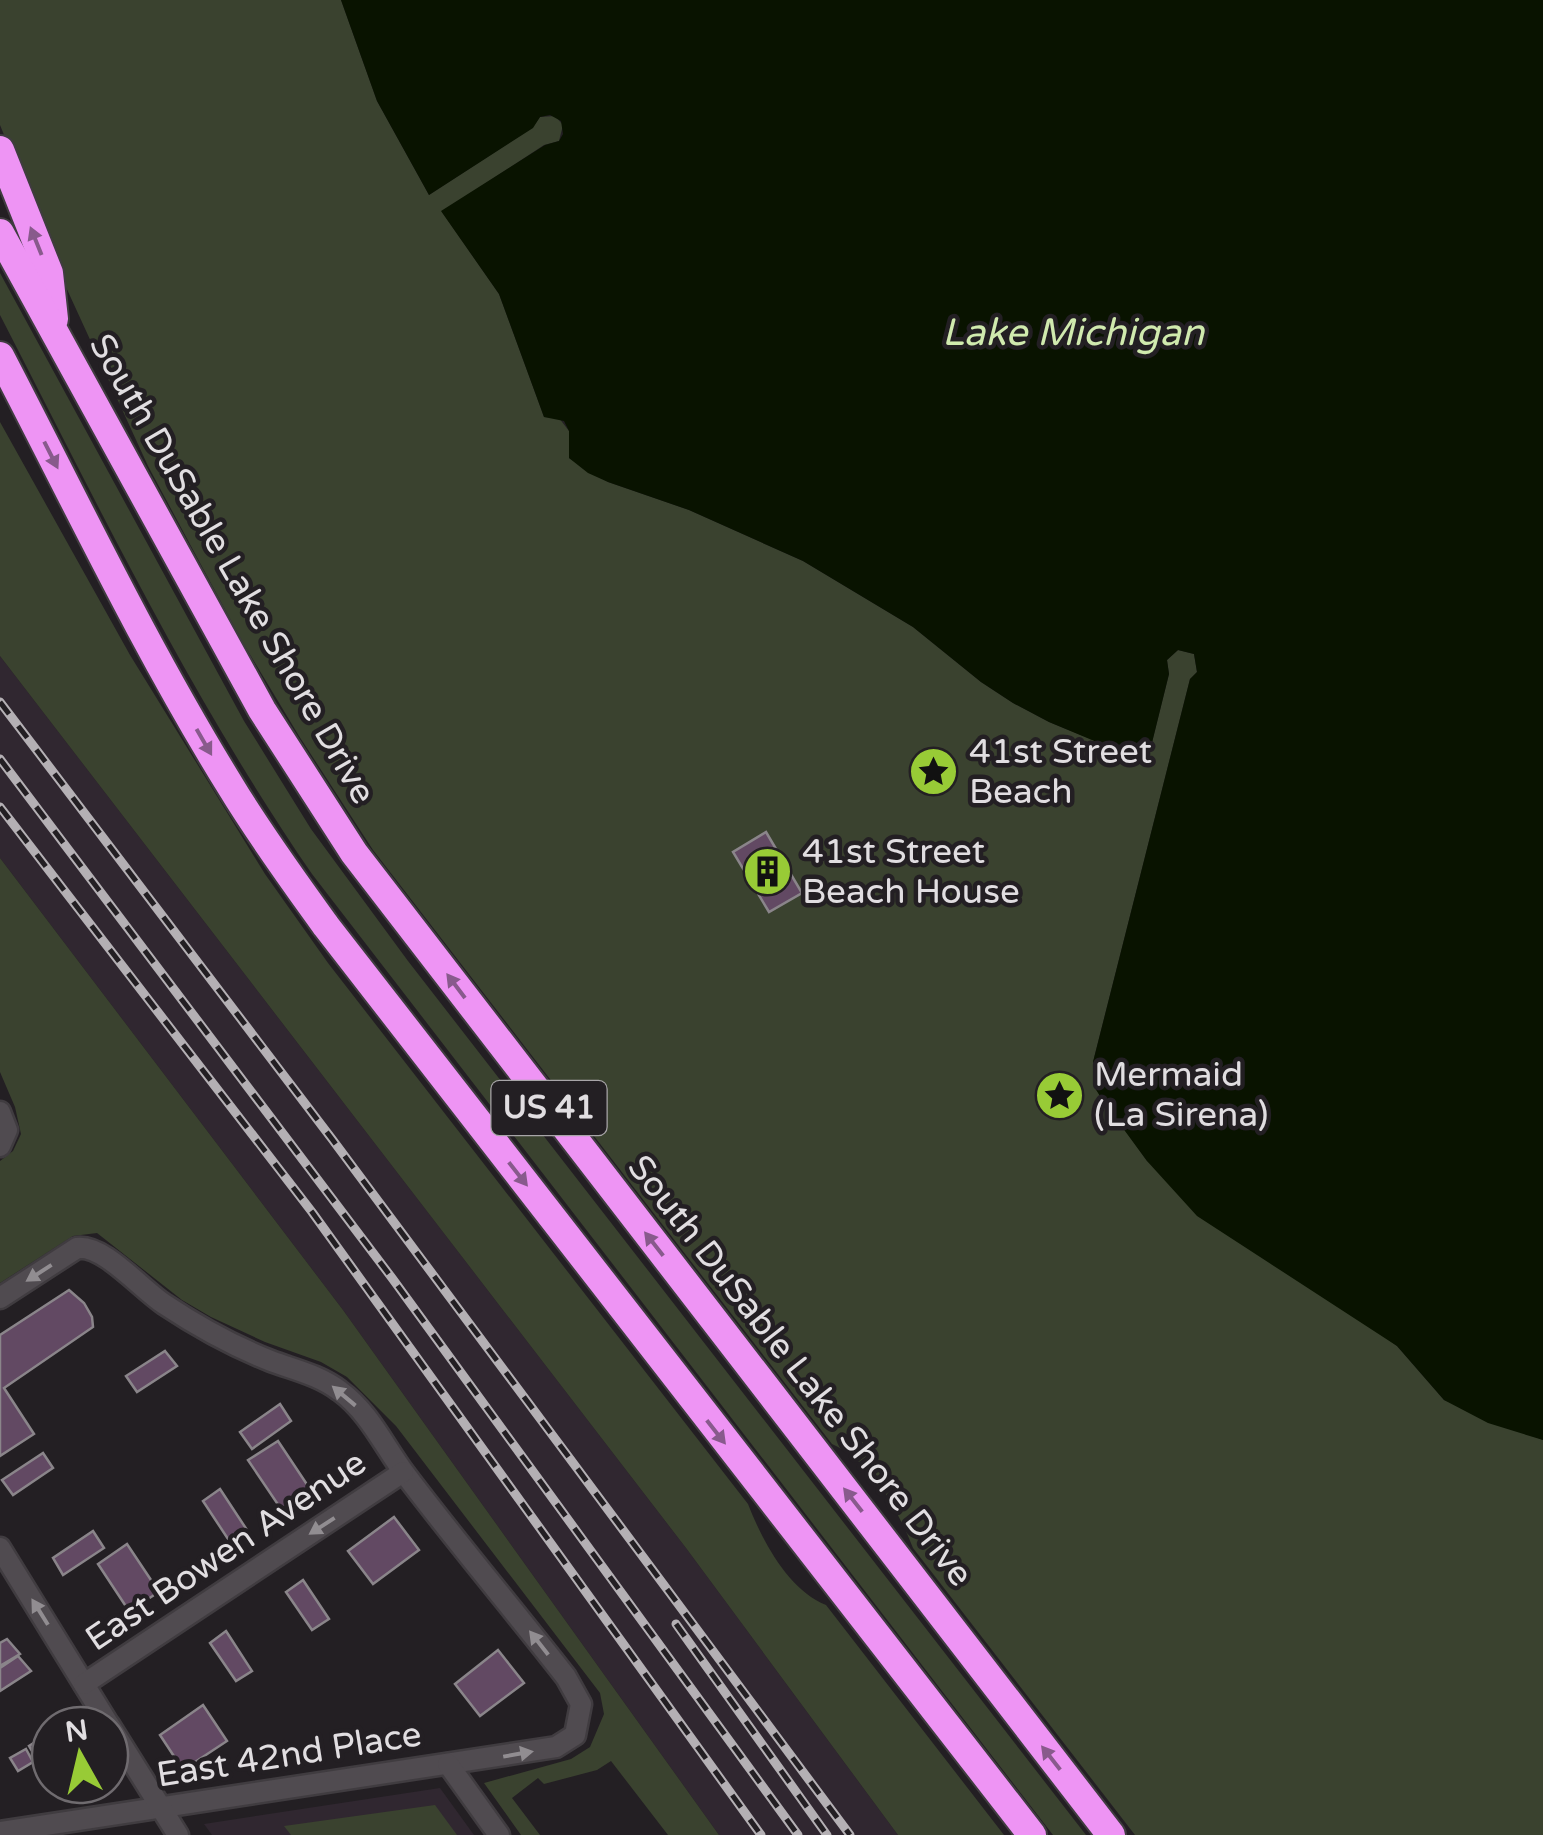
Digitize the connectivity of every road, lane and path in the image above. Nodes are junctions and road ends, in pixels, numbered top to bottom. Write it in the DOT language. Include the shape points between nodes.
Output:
graph roads {
  1 [pos="0,150"];
  2 [pos="0,232"];
  3 [pos="56,336"];
  4 [pos="2,362"];
  5 [pos="0,1112"];
  6 [pos="0,1146"];
  7 [pos="0,1298"];
  8 [pos="403,1472"];
  9 [pos="0,1548"];
  10 [pos="84,1684"];
  11 [pos="97,1705"];
  12 [pos="130,1759"];
  13 [pos="448,1764"];
  14 [pos="160,1808"];
  15 [pos="0,1832"];
  16 [pos="178,1835"];
  17 [pos="498,1835"];
  18 [pos="1032,1835"];
  19 [pos="1111,1835"];
  3 -- 1 [label="highway, one-way" via="48,273"];
  2 -- 3 [label="highway, South DuSable Lake Shore Drive / US 41"];
  19 -- 3 [label="highway, South DuSable Lake Shore Drive / US 41, one-way" via="354,854 262,710"];
  4 -- 18 [label="highway, US 41, one-way" via="147,640 277,857"];
  5 -- 6 [label="street" via="6,1130"];
  8 -- 7 [label="street, one-way" via="362,1411 321,1377 213,1334 89,1246"];
  8 -- 10 [label="street, East Bowen Avenue, one-way"];
  13 -- 8 [label="street, East 42nd Place, one-way" via="556,1747 578,1727 581,1704"];
  10 -- 9 [label="street, one-way"];
  10 -- 11 [label="street"];
  12 -- 14 [label="street"];
  13 -- 14 [label="street, East 42nd Place"];
  13 -- 17 [label="street"];
  14 -- 15 [label="street, East 42nd Place"];
  14 -- 16 [label="street"];
}
